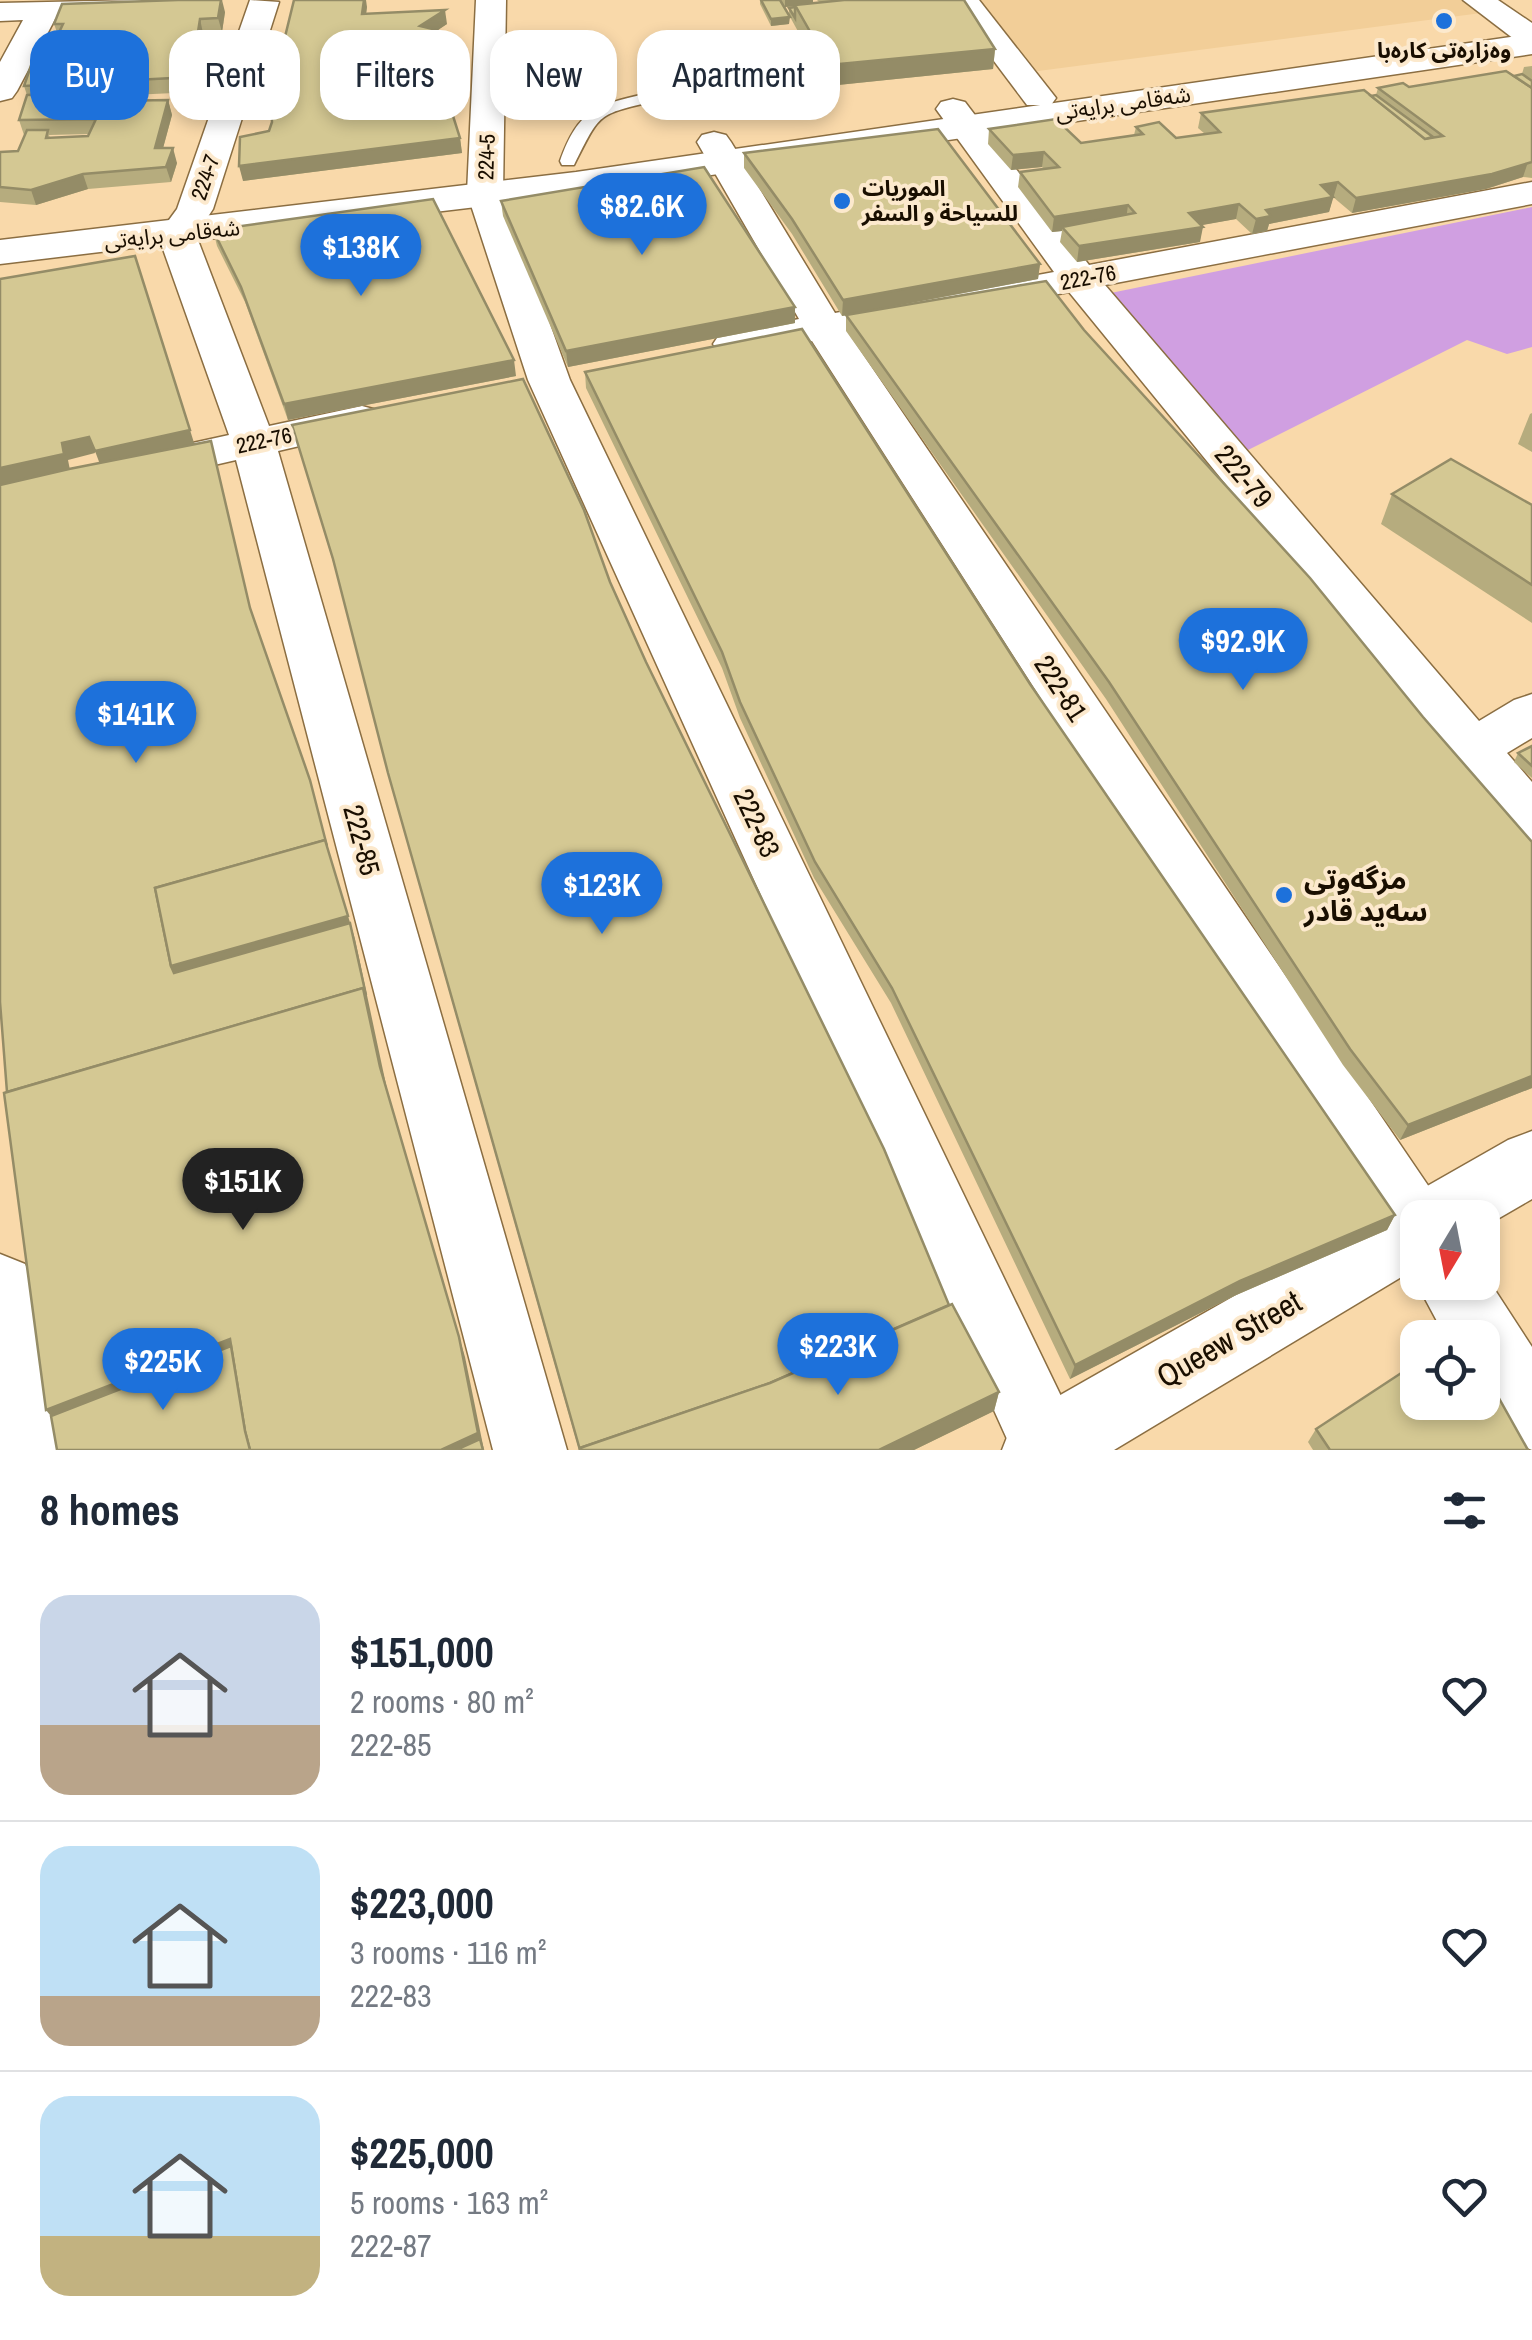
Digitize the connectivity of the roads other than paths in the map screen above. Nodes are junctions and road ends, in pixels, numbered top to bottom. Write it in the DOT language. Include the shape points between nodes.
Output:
graph roads {
  1 [pos="963,0"];
  2 [pos="1478,0"];
  3 [pos="303,1"];
  4 [pos="496,1"];
  5 [pos="264,2"];
  6 [pos="224,4"];
  7 [pos="47,5"];
  8 [pos="164,6"];
  9 [pos="0,12"];
  10 [pos="1530,36"];
  11 [pos="0,91"];
  12 [pos="1039,98"];
  13 [pos="637,101"];
  14 [pos="959,118"];
  15 [pos="719,151"];
  16 [pos="568,161"];
  17 [pos="486,182"];
  18 [pos="1532,193"];
  19 [pos="186,222"];
  20 [pos="0,234"];
  21 [pos="0,252"];
  22 [pos="1078,280"];
  23 [pos="823,326"];
  24 [pos="686,354"];
  25 [pos="401,411"];
  26 [pos="253,442"];
  27 [pos="117,474"];
  28 [pos="1532,714"];
  29 [pos="1473,749"];
  30 [pos="1532,820"];
  31 [pos="1532,1162"];
  32 [pos="1467,1200"];
  33 [pos="1400,1201"];
  34 [pos="1400,1239"];
  35 [pos="0,1287"];
  36 [pos="1462,1300"];
  37 [pos="1532,1413"];
  38 [pos="1046,1448"];
  39 [pos="22,1450"];
  40 [pos="530,1450"];
  1 -- 12 [label="street"];
  2 -- 10 [label="street"];
  3 -- 5 [label="street"];
  4 -- 17 [label="street, 224-5"];
  5 -- 6 [label="street"];
  5 -- 19 [label="street, 224-7"];
  7 -- 8 [label="street"];
  7 -- 9 [label="street"];
  7 -- 11 [label="street"];
  10 -- 12 [label="main road, شەقامی برایەتی"];
  10 -- 14 [label="main road, شەقامی برایەتی"];
  12 -- 14 [label="main road, شەقامی برایەتی"];
  13 -- 16 [label="lane" via="589,117 579,126"];
  14 -- 15 [label="main road, شەقامی برایەتی"];
  14 -- 22 [label="street, 222-79"];
  15 -- 16 [label="main road, شەقامی برایەتی"];
  15 -- 17 [label="main road, شەقامی برایەتی"];
  15 -- 23 [label="street, 222-81"];
  16 -- 17 [label="main road, شەقامی برایەتی"];
  17 -- 19 [label="main road, شەقامی برایەتی"];
  17 -- 38 [label="street, 222-83" via="550,380"];
  18 -- 22 [label="street, 222-76"];
  19 -- 20 [label="main road, شەقامی برایەتی"];
  19 -- 21 [label="main road, شەقامی برایەتی"];
  19 -- 26 [label="street, 222-85"];
  22 -- 23 [label="street, 222-76"];
  22 -- 29 [label="street, 222-79"];
  23 -- 24 [label="street, 222-76"];
  23 -- 33 [label="street, 222-81"];
  25 -- 26 [label="street, 222-76"];
  26 -- 27 [label="street, 222-76"];
  26 -- 40 [label="street, 222-85"];
  28 -- 29 [label="street"];
  29 -- 30 [label="street, 222-79"];
  31 -- 32 [label="main road"];
  34 -- 38 [label="main road, Queew Street"];
  35 -- 39 [label="street"];
  36 -- 37 [label="street"];
}
